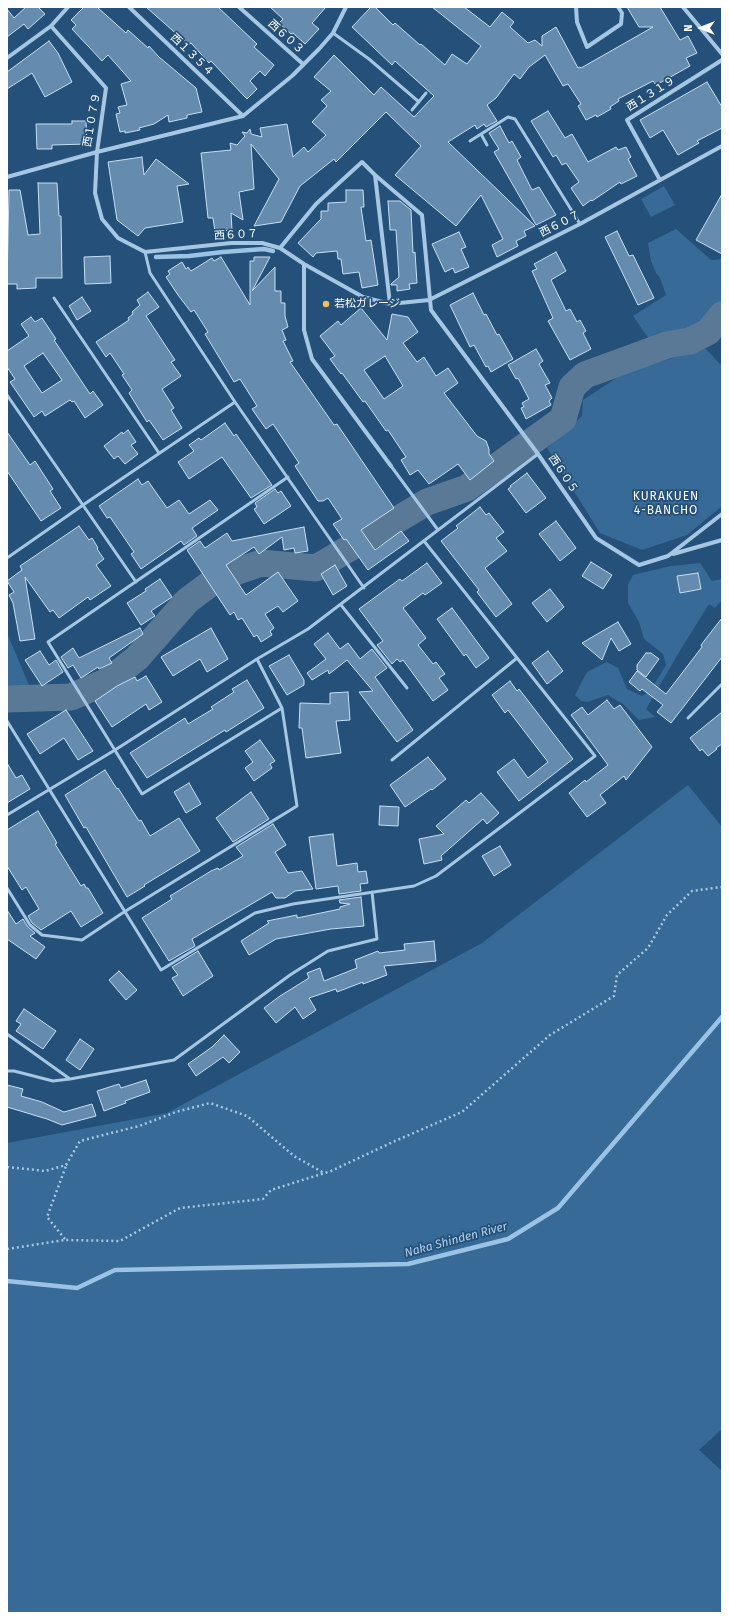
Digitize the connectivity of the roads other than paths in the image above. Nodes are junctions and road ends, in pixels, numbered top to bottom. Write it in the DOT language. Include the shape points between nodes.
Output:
graph roads {
  1 [pos="68,7"];
  2 [pos="129,7"];
  3 [pos="239,7"];
  4 [pos="346,7"];
  5 [pos="576,7"];
  6 [pos="618,7"];
  7 [pos="683,7"];
  8 [pos="50,26"];
  9 [pos="333,32"];
  10 [pos="722,54"];
  11 [pos="7,58"];
  12 [pos="722,60"];
  13 [pos="303,64"];
  14 [pos="426,93"];
  15 [pos="419,102"];
  16 [pos="412,110"];
  17 [pos="243,116"];
  18 [pos="481,134"];
  19 [pos="470,141"];
  20 [pos="487,145"];
  21 [pos="722,146"];
  22 [pos="97,152"];
  23 [pos="375,175"];
  24 [pos="7,177"];
  25 [pos="660,180"];
  26 [pos="580,224"];
  27 [pos="280,248"];
  28 [pos="145,252"];
  29 [pos="304,264"];
  30 [pos="54,298"];
  31 [pos="429,300"];
  32 [pos="390,304"];
  33 [pos="7,395"];
  34 [pos="235,402"];
  35 [pos="159,453"];
  36 [pos="538,454"];
  37 [pos="390,466"];
  38 [pos="288,477"];
  39 [pos="83,505"];
  40 [pos="722,514"];
  41 [pos="438,530"];
  42 [pos="722,540"];
  43 [pos="424,541"];
  44 [pos="668,556"];
  45 [pos="7,558"];
  46 [pos="136,582"];
  47 [pos="364,588"];
  48 [pos="341,605"];
  49 [pos="517,658"];
  50 [pos="257,659"];
  51 [pos="722,684"];
  52 [pos="407,688"];
  53 [pos="282,708"];
  54 [pos="688,718"];
  55 [pos="7,722"];
  56 [pos="115,750"];
  57 [pos="392,760"];
  58 [pos="48,790"];
  59 [pos="7,814"];
  60 [pos="7,888"];
  61 [pos="372,892"];
  62 [pos="124,912"];
  63 [pos="7,1034"];
  64 [pos="7,1071"];
  65 [pos="70,1079"];
  1 -- 8 [label="street"];
  2 -- 17 [label="street, 西１３５４"];
  3 -- 13 [label="street, 西６０３"];
  4 -- 9 [label="street"];
  5 -- 6 [label="street" via="577,22 587,47 621,24 622,14"];
  7 -- 10 [label="street"];
  8 -- 11 [label="street"];
  8 -- 22 [label="street, 西１０７９" via="106,88"];
  9 -- 13 [label="street"];
  9 -- 15 [label="lane"];
  12 -- 25 [label="street, 西１３１９" via="627,120"];
  13 -- 17 [label="street"];
  14 -- 15 [label="lane"];
  15 -- 16 [label="lane"];
  17 -- 22 [label="street"];
  18 -- 19 [label="lane"];
  18 -- 20 [label="lane"];
  18 -- 26 [label="lane" via="508,117 515,119"];
  21 -- 25 [label="street, 西６０７"];
  22 -- 24 [label="street, 西１０７９"];
  22 -- 28 [label="street" via="95,193 102,219 118,238"];
  23 -- 27 [label="street, 西６０５" via="362,162 316,204"];
  23 -- 31 [label="street, 西６０５" via="422,215"];
  23 -- 32 [label="street"];
  25 -- 26 [label="street, 西６０７"];
  26 -- 31 [label="street, 西６０７"];
  27 -- 28 [label="street, 西６０７" via="262,243 231,243"];
  27 -- 29 [label="street, 西６０７"];
  28 -- 34 [label="lane" via="150,272"];
  29 -- 32 [label="street, 西６０７" via="363,297"];
  29 -- 37 [label="street" via="304,330 312,359"];
  30 -- 35 [label="lane"];
  31 -- 32 [label="street, 西６０７"];
  31 -- 36 [label="street, 西６０５" via="431,310"];
  33 -- 39 [label="lane"];
  34 -- 35 [label="lane"];
  34 -- 38 [label="lane"];
  35 -- 39 [label="lane"];
  36 -- 41 [label="lane"];
  36 -- 44 [label="street, 西６０５" via="596,538 639,565"];
  37 -- 41 [label="lane"];
  38 -- 46 [label="lane"];
  38 -- 47 [label="lane"];
  39 -- 45 [label="lane"];
  39 -- 46 [label="lane"];
  40 -- 44 [label="street, 西６０５"];
  41 -- 43 [label="lane"];
  42 -- 44 [label="street"];
  43 -- 47 [label="lane"];
  43 -- 49 [label="lane"];
  46 -- 56 [label="lane" via="48,642"];
  47 -- 48 [label="lane"];
  48 -- 50 [label="lane" via="308,629"];
  48 -- 52 [label="lane"];
  49 -- 57 [label="lane"];
  49 -- 61 [label="lane" via="595,756 436,876 414,886"];
  50 -- 53 [label="lane"];
  50 -- 56 [label="lane"];
  51 -- 54 [label="lane"];
  53 -- 56 [label="lane" via="142,794"];
  53 -- 62 [label="lane" via="297,806"];
  55 -- 58 [label="lane"];
  56 -- 58 [label="lane"];
  58 -- 59 [label="lane"];
  58 -- 62 [label="lane"];
  60 -- 62 [label="lane" via="30,925 42,936 82,940"];
  61 -- 62 [label="lane" via="293,904 255,914 161,970"];
  61 -- 65 [label="lane" via="377,939 328,951 290,975 174,1060"];
  63 -- 65 [label="lane"];
  64 -- 65 [label="lane" via="53,1081"];
}
